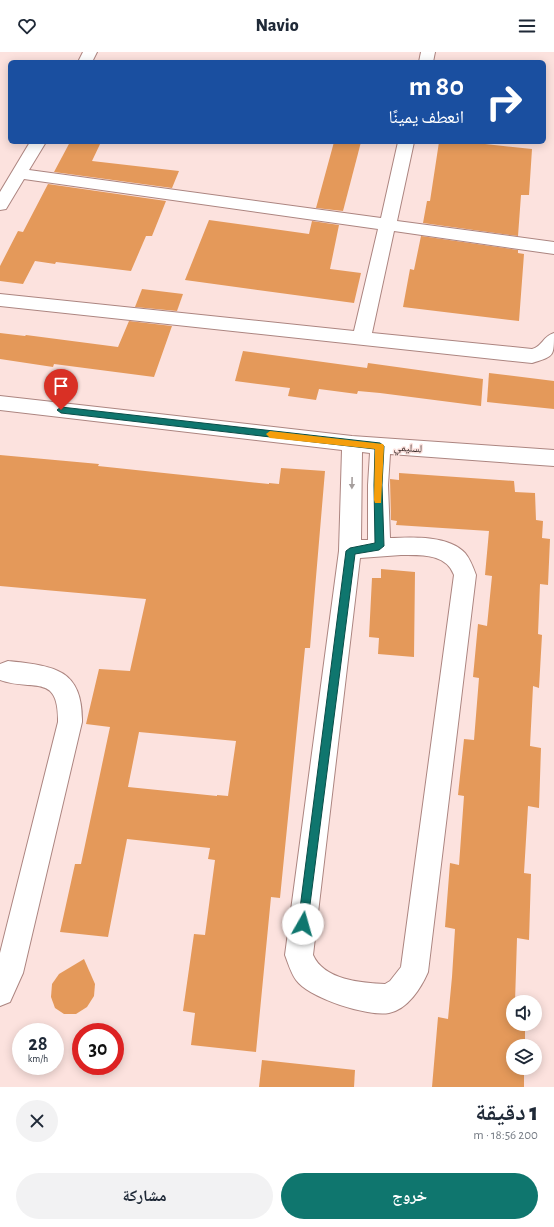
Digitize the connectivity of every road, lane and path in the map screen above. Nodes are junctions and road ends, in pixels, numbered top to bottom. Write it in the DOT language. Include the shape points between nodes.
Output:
graph roads {
  1 [pos="37,144"];
  2 [pos="406,144"];
  3 [pos="19,173"];
  4 [pos="0,205"];
  5 [pos="387,224"];
  6 [pos="554,248"];
  7 [pos="0,300"];
  8 [pos="362,338"];
  9 [pos="554,339"];
  10 [pos="0,403"];
  11 [pos="352,444"];
  12 [pos="380,446"];
  13 [pos="554,458"];
  14 [pos="379,546"];
  15 [pos="350,551"];
  16 [pos="8,672"];
  17 [pos="0,992"];
  1 -- 3 [label="street"];
  2 -- 5 [label="street"];
  3 -- 4 [label="street"];
  3 -- 5 [label="street"];
  5 -- 6 [label="street"];
  5 -- 8 [label="street"];
  7 -- 8 [label="street"];
  8 -- 9 [label="street" via="532,356 543,353"];
  10 -- 11 [label="street, لسليمي"];
  11 -- 12 [label="street, لسليمي"];
  11 -- 15 [label="street, one-way"];
  12 -- 13 [label="street, لسليمي"];
  12 -- 14 [label="street"];
  14 -- 15 [label="street"];
  14 -- 15 [label="street" via="436,547 450,553 460,562 465,575 414,972 400,991 389,999 368,998 341,992 322,984 307,972 300,955"];
  16 -- 17 [label="street" via="46,676 56,680 70,699 71,709 10,973"];
}
